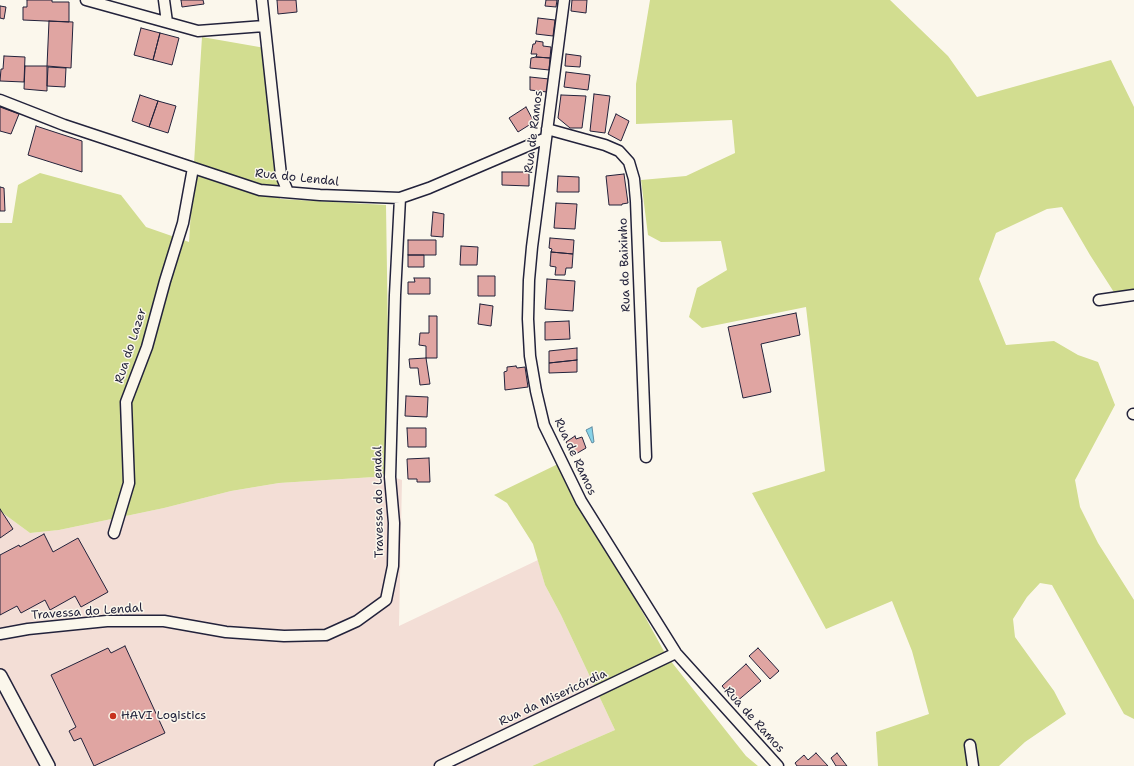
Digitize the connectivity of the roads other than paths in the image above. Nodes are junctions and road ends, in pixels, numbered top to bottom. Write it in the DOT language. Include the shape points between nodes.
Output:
graph roads {
  1 [pos="86,0"];
  2 [pos="164,0"];
  3 [pos="262,0"];
  4 [pos="564,0"];
  5 [pos="167,22"];
  6 [pos="264,26"];
  7 [pos="0,100"];
  8 [pos="547,133"];
  9 [pos="193,168"];
  10 [pos="288,192"];
  11 [pos="400,198"];
  12 [pos="1134,294"];
  13 [pos="1099,300"];
  14 [pos="646,457"];
  15 [pos="114,533"];
  16 [pos="0,634"];
  17 [pos="676,654"];
  18 [pos="0,676"];
  19 [pos="970,746"];
  20 [pos="48,766"];
  21 [pos="440,766"];
  22 [pos="778,766"];
  23 [pos="973,766"];
  1 -- 5 [label="street"];
  2 -- 5 [label="street"];
  3 -- 6 [label="street"];
  4 -- 8 [label="street, Rua de Ramos"];
  5 -- 6 [label="street" via="198,31"];
  6 -- 10 [label="street" via="281,175"];
  7 -- 9 [label="street, Rua do Lendal" via="64,125"];
  8 -- 11 [label="street, Rua do Lendal" via="429,188"];
  8 -- 14 [label="street, Rua do Baixinho" via="605,145 619,151 629,162 636,201"];
  8 -- 17 [label="street, Rua de Ramos" via="532,247 528,319 531,363 544,425 581,501"];
  9 -- 10 [label="street, Rua do Lendal" via="260,190"];
  9 -- 15 [label="street, Rua do Lazer" via="183,223 147,347 126,402 129,483"];
  10 -- 11 [label="street, Rua do Lendal"];
  11 -- 16 [label="street, Travessa do Lendal" via="394,303 390,477 394,523 393,566 386,600 357,621 326,635 284,636 226,632 164,621 107,621"];
  12 -- 13 [label="street"];
  17 -- 21 [label="street, Rua da Misericórdia"];
  17 -- 22 [label="street, Rua de Ramos"];
  18 -- 20 [label="street"];
  19 -- 23 [label="street"];
}
